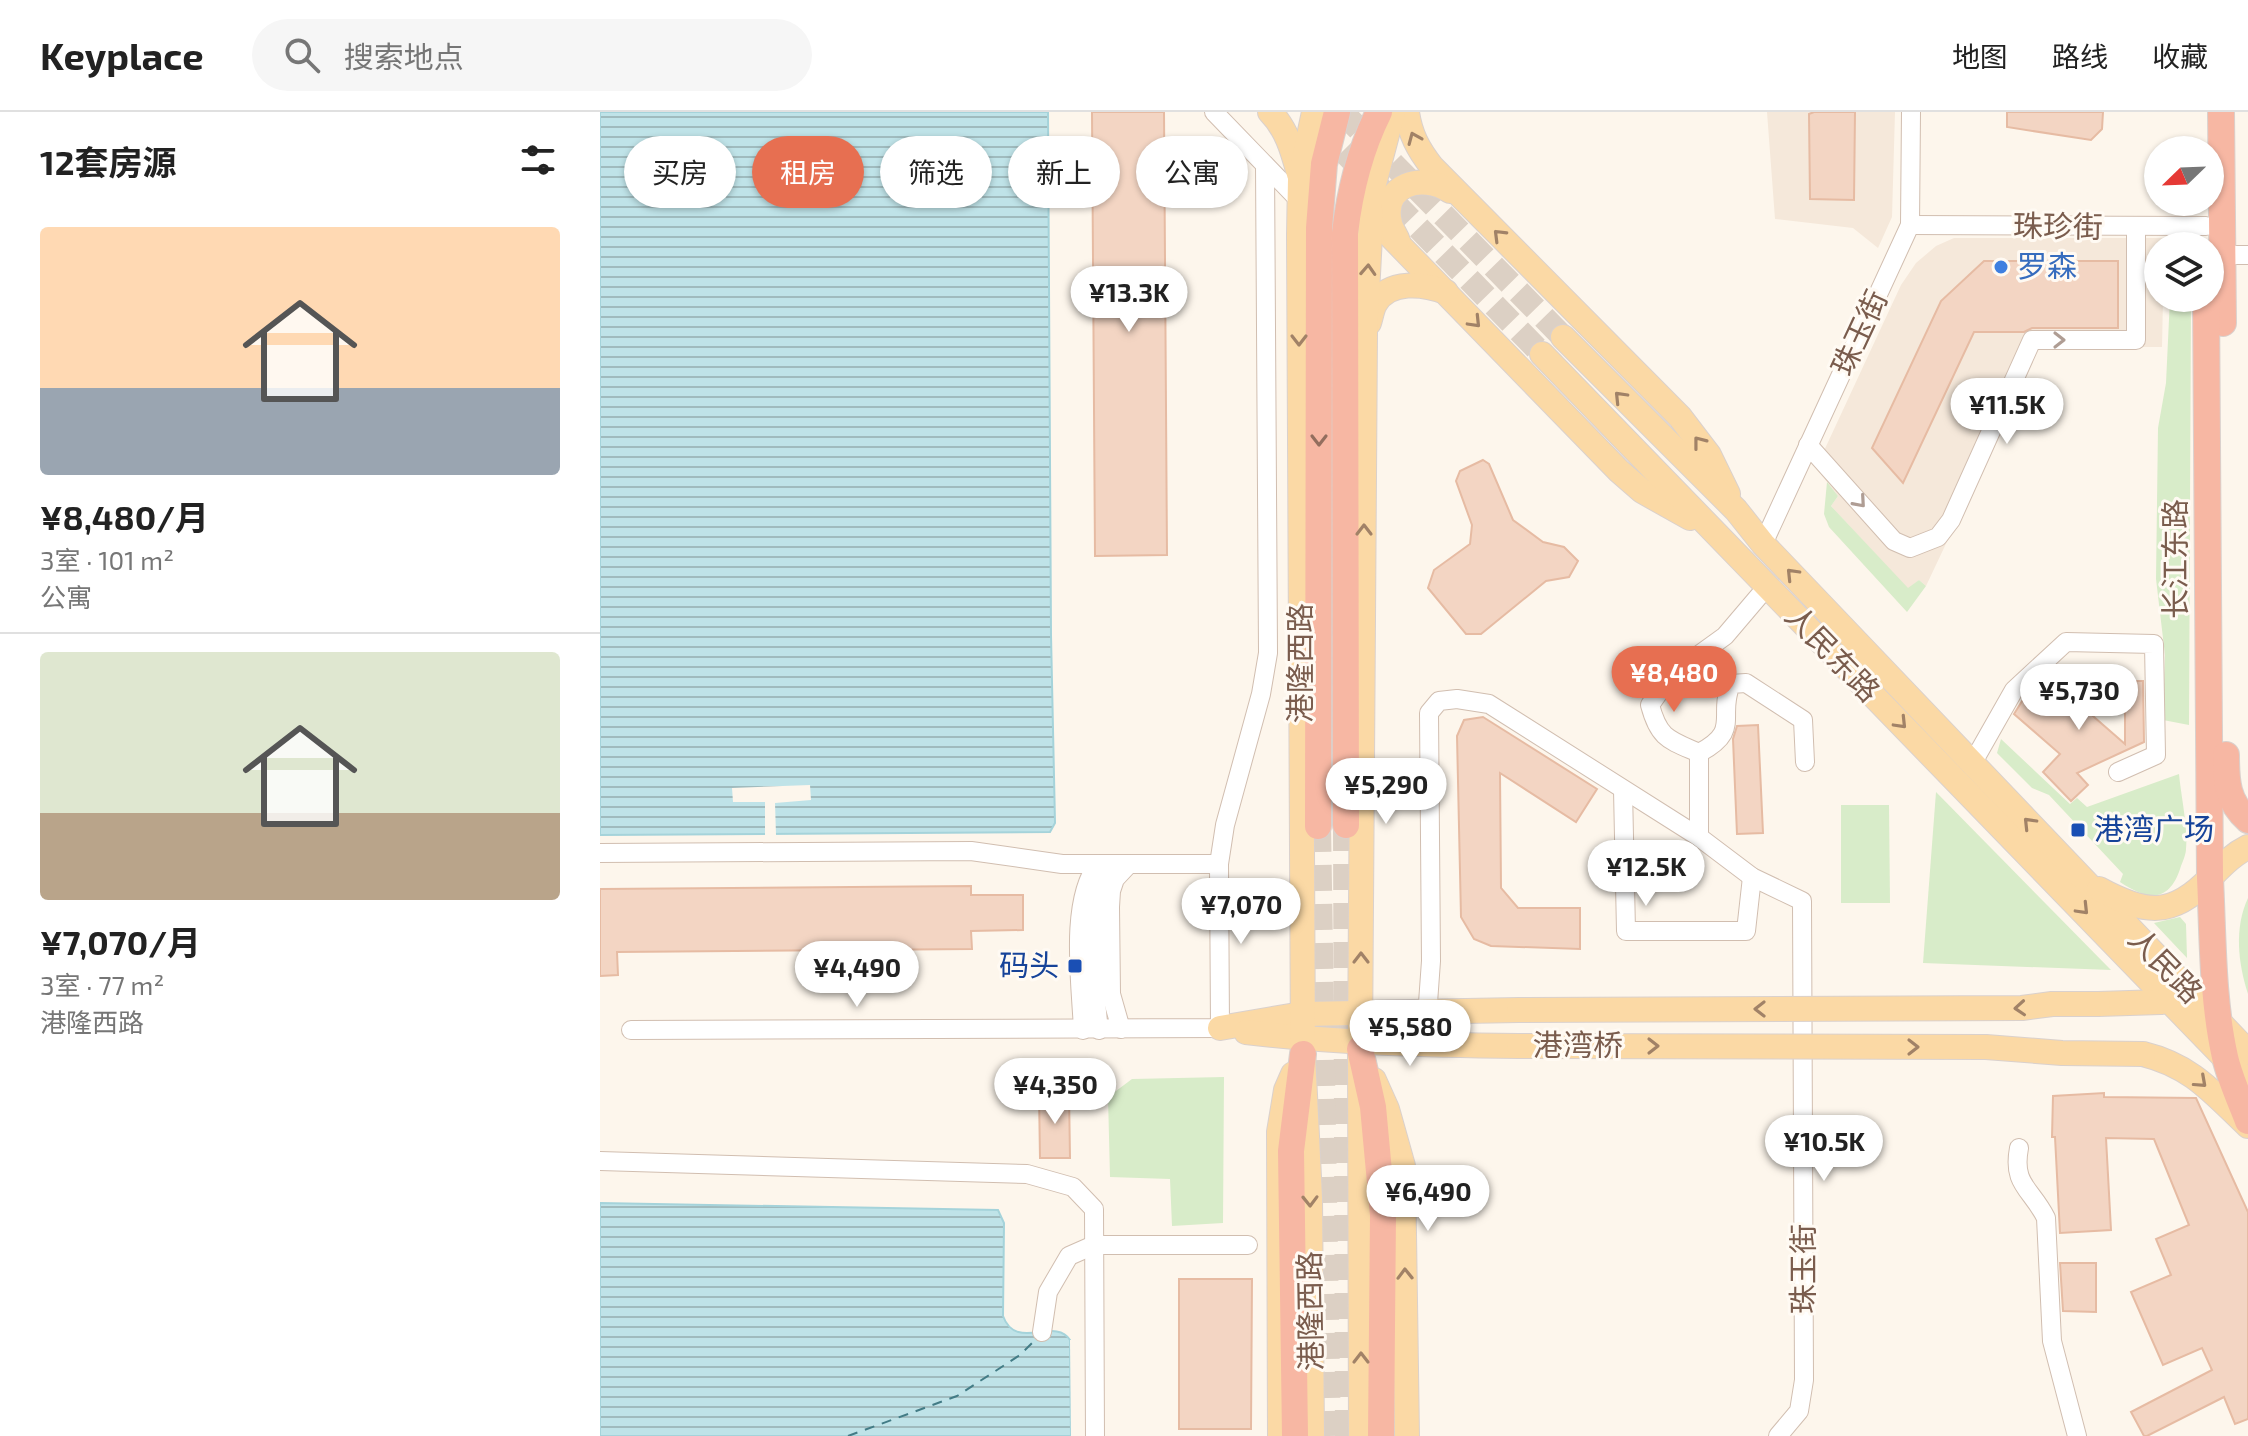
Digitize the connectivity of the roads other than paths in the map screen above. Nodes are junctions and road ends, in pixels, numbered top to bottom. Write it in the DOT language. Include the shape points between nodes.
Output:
graph roads {
  1 [pos="1214,112"];
  2 [pos="1270,112"];
  3 [pos="1314,112"];
  4 [pos="1337,112"];
  5 [pos="1379,112"];
  6 [pos="1393,112"];
  7 [pos="1407,112"];
  8 [pos="1911,112"];
  9 [pos="2205,112"];
  10 [pos="2221,112"];
  11 [pos="2205,136"];
  12 [pos="1265,165"];
  13 [pos="1307,191"];
  14 [pos="1467,202"];
  15 [pos="1371,216"];
  16 [pos="1910,225"];
  17 [pos="2136,227"];
  18 [pos="2176,232"];
  19 [pos="2217,232"];
  20 [pos="1401,246"];
  21 [pos="1446,292"];
  22 [pos="2206,312"];
  23 [pos="2218,312"];
  24 [pos="1365,333"];
  25 [pos="1563,337"];
  26 [pos="1542,354"];
  27 [pos="1808,445"];
  28 [pos="1736,510"];
  29 [pos="1709,528"];
  30 [pos="1763,544"];
  31 [pos="1759,596"];
  32 [pos="1699,753"];
  33 [pos="1805,762"];
  34 [pos="1972,764"];
  35 [pos="2118,772"];
  36 [pos="1623,790"];
  37 [pos="2248,820"];
  38 [pos="1346,825"];
  39 [pos="1318,826"];
  40 [pos="1699,837"];
  41 [pos="2248,847"];
  42 [pos="600,853"];
  43 [pos="1114,864"];
  44 [pos="1219,864"];
  45 [pos="1752,877"];
  46 [pos="2210,878"];
  47 [pos="2083,880"];
  48 [pos="2214,951"];
  49 [pos="2124,952"];
  50 [pos="2181,996"];
  51 [pos="2098,1004"];
  52 [pos="1426,1011"];
  53 [pos="1302,1014"];
  54 [pos="1360,1014"];
  55 [pos="2219,1022"];
  56 [pos="1220,1028"];
  57 [pos="1121,1029"];
  58 [pos="631,1030"];
  59 [pos="1091,1030"];
  60 [pos="1360,1044"];
  61 [pos="1425,1045"];
  62 [pos="1302,1046"];
  63 [pos="2237,1055"];
  64 [pos="2248,1082"];
  65 [pos="2248,1124"];
  66 [pos="2019,1148"];
  67 [pos="600,1161"];
  68 [pos="1094,1245"];
  69 [pos="1248,1245"];
  70 [pos="1042,1332"];
  71 [pos="1095,1436"];
  72 [pos="1280,1436"];
  73 [pos="1295,1436"];
  74 [pos="1312,1436"];
  75 [pos="1361,1436"];
  76 [pos="1381,1436"];
  77 [pos="1407,1436"];
  78 [pos="1778,1436"];
  79 [pos="2077,1436"];
  1 -- 12 [label="street"];
  2 -- 13 [label="main road" via="1292,147"];
  3 -- 13 [label="main road"];
  4 -- 13 [label="highway" via="1324,164"];
  5 -- 38 [label="highway" via="1361,156 1345,233"];
  6 -- 15 [label="main road, 港隆西路" via="1369,203"];
  14 -- 7 [label="main road, one-way" via="1417,148"];
  8 -- 16 [label="street, 珠玉街"];
  9 -- 11 [label="highway"];
  10 -- 19 [label="highway, 长江东路"];
  12 -- 13 [label="street"];
  12 -- 44 [label="street" via="1268,653"];
  13 -- 39 [label="highway, one-way"];
  13 -- 53 [label="main road, 港隆西路, one-way" via="1308,211 1299,235"];
  14 -- 20 [label="main road" via="1425,180 1410,182 1389,205 1390,224"];
  28 -- 14 [label="main road, one-way" via="1709,455 1680,417"];
  15 -- 20 [label="main road"];
  24 -- 15 [label="main road, 港隆西路, one-way"];
  16 -- 17 [label="street, 珠珍街"];
  16 -- 27 [label="street, 珠玉街"];
  17 -- 18 [label="street, 珠珍街"];
  27 -- 17 [label="street, one-way" via="1894,541 1910,548 1938,537 1951,520 2032,340 2136,340"];
  20 -- 21 [label="main road"];
  21 -- 24 [label="main road" via="1417,285 1387,291 1375,303"];
  21 -- 29 [label="main road, one-way" via="1619,471 1665,505"];
  22 -- 46 [label="highway, 长江东路"];
  23 -- 37 [label="highway, 长江东路" via="2226,783 2230,798"];
  54 -- 24 [label="main road, 港隆西路, one-way"];
  28 -- 25 [label="main road, 人民东路, one-way"];
  26 -- 29 [label="main road, 人民东路"];
  27 -- 30 [label="street, 珠玉街"];
  28 -- 30 [label="main road, 人民东路"];
  29 -- 49 [label="main road, 人民东路, one-way"];
  34 -- 30 [label="main road, 人民东路, one-way"];
  31 -- 32 [label="street" via="1725,636 1671,675 1650,705 1655,726 1666,738"];
  32 -- 33 [label="street" via="1717,743 1727,726 1731,684 1746,683 1803,720"];
  32 -- 40 [label="street"];
  34 -- 35 [label="street" via="2014,690 2066,642 2154,644 2156,755"];
  47 -- 34 [label="main road, 人民东路, one-way"];
  36 -- 40 [label="street"];
  36 -- 45 [label="street" via="1626,931 1746,931"];
  36 -- 52 [label="street" via="1489,704 1439,701 1429,713 1431,961"];
  40 -- 45 [label="street"];
  41 -- 46 [label="main road"];
  42 -- 43 [label="street" via="971,851 1062,864"];
  43 -- 44 [label="street"];
  43 -- 57 [label="street" via="1111,994"];
  43 -- 59 [label="street" via="1087,882 1082,900 1080,963"];
  44 -- 56 [label="street"];
  45 -- 78 [label="street, 珠玉街" via="1802,901 1804,1380 1799,1411"];
  46 -- 47 [label="main road" via="2191,896 2153,910"];
  46 -- 48 [label="highway, 长江东路"];
  47 -- 50 [label="main road, 人民路"];
  48 -- 50 [label="main road" via="2201,984"];
  48 -- 55 [label="highway, 长江东路"];
  49 -- 50 [label="main road, 人民路"];
  49 -- 51 [label="main road" via="2128,982 2115,997"];
  50 -- 51 [label="main road, 港湾桥"];
  50 -- 55 [label="main road, 人民路"];
  50 -- 63 [label="main road, 人民路"];
  51 -- 52 [label="main road, 港湾桥, one-way, bridge"];
  52 -- 54 [label="main road, 港湾桥"];
  52 -- 61 [label="street"];
  53 -- 54 [label="main road, 港湾桥"];
  53 -- 56 [label="main road, 港湾桥"];
  53 -- 62 [label="main road, 港隆西路"];
  54 -- 60 [label="main road, 港隆西路"];
  55 -- 63 [label="highway, 长江东路"];
  56 -- 57 [label="street"];
  56 -- 62 [label="main road, 港湾桥"];
  57 -- 59 [label="street"];
  58 -- 59 [label="street"];
  60 -- 61 [label="main road, 港湾桥"];
  60 -- 62 [label="main road, 港湾桥"];
  75 -- 60 [label="main road, 港隆西路, one-way"];
  60 -- 76 [label="highway" via="1373,1107 1383,1215"];
  77 -- 60 [label="main road, one-way" via="1403,1166"];
  61 -- 65 [label="main road, 港湾桥, one-way, bridge" via="1986,1047 2143,1054 2191,1072"];
  62 -- 72 [label="main road" via="1286,1090 1279,1132"];
  62 -- 73 [label="highway" via="1291,1151"];
  62 -- 74 [label="main road, 港隆西路, one-way" via="1310,1198"];
  63 -- 64 [label="main road, 人民路"];
  63 -- 65 [label="highway, 长江东路"];
  66 -- 79 [label="street" via="2020,1182 2046,1218 2052,1341"];
  67 -- 68 [label="street" via="1027,1174 1073,1187 1094,1209"];
  68 -- 69 [label="street"];
  68 -- 70 [label="street" via="1069,1256 1048,1292"];
  68 -- 71 [label="street"];
}
